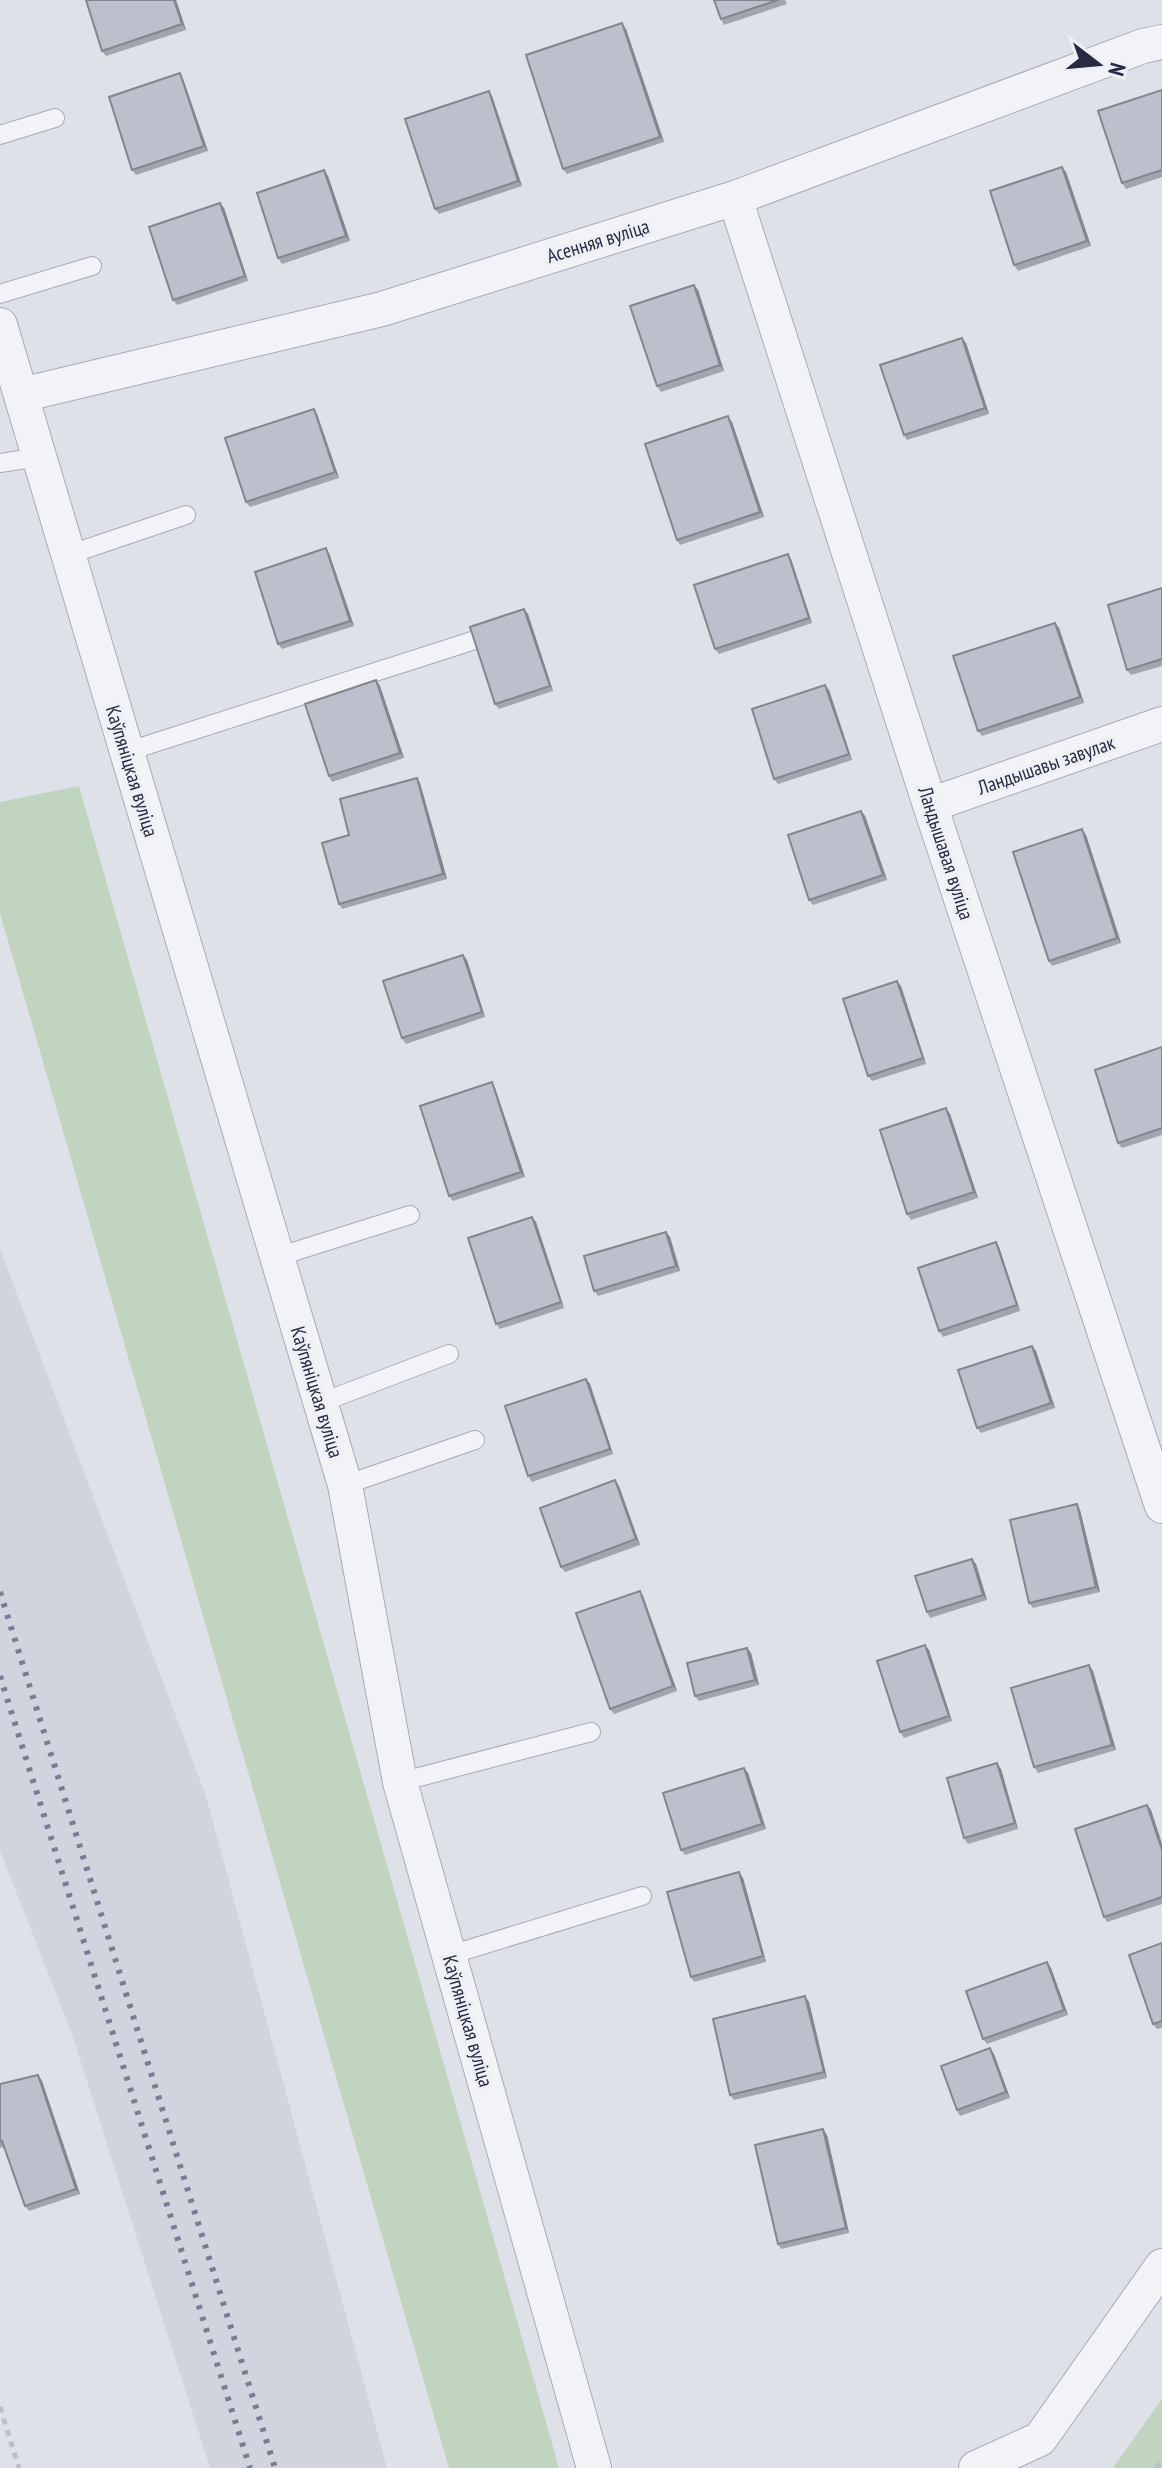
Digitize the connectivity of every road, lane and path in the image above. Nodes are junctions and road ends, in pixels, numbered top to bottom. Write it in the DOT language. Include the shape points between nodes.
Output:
graph roads {
  1 [pos="1162,42"];
  2 [pos="55,118"];
  3 [pos="0,135"];
  4 [pos="735,198"];
  5 [pos="92,266"];
  6 [pos="0,294"];
  7 [pos="0,325"];
  8 [pos="21,395"];
  9 [pos="39,457"];
  10 [pos="0,463"];
  11 [pos="186,515"];
  12 [pos="68,555"];
  13 [pos="475,640"];
  14 [pos="1162,724"];
  15 [pos="126,752"];
  16 [pos="930,805"];
  17 [pos="410,1215"];
  18 [pos="277,1257"];
  19 [pos="449,1354"];
  20 [pos="320,1403"];
  21 [pos="475,1440"];
  22 [pos="345,1485"];
  23 [pos="1162,1506"];
  24 [pos="591,1732"];
  25 [pos="400,1782"];
  26 [pos="642,1896"];
  27 [pos="450,1955"];
  28 [pos="1162,2266"];
  29 [pos="0,2407"];
  30 [pos="1162,2461"];
  31 [pos="19,2468"];
  32 [pos="594,2468"];
  33 [pos="976,2468"];
  34 [pos="1156,2468"];
  1 -- 4 [label="street, Асенняя вуліца"];
  2 -- 3 [label="lane"];
  4 -- 8 [label="street, Асенняя вуліца" via="382,309"];
  4 -- 16 [label="street, Ландышавая вуліца"];
  5 -- 6 [label="lane"];
  7 -- 8 [label="street, Каўпяніцкая вуліца"];
  8 -- 9 [label="street, Каўпяніцкая вуліца"];
  9 -- 10 [label="lane"];
  9 -- 12 [label="street, Каўпяніцкая вуліца"];
  11 -- 12 [label="lane"];
  12 -- 15 [label="street, Каўпяніцкая вуліца"];
  13 -- 15 [label="lane"];
  14 -- 16 [label="street, Ландышавы завулак"];
  15 -- 18 [label="street, Каўпяніцкая вуліца"];
  16 -- 23 [label="street, Ландышавая вуліца"];
  17 -- 18 [label="lane"];
  18 -- 20 [label="street, Каўпяніцкая вуліца"];
  19 -- 20 [label="lane"];
  20 -- 22 [label="street, Каўпяніцкая вуліца"];
  21 -- 22 [label="lane"];
  22 -- 25 [label="street, Каўпяніцкая вуліца"];
  24 -- 25 [label="lane"];
  25 -- 27 [label="street, Каўпяніцкая вуліца"];
  26 -- 27 [label="lane"];
  27 -- 32 [label="street, Каўпяніцкая вуліца"];
  28 -- 33 [label="street" via="1040,2439"];
  29 -- 31 [label="path"];
  30 -- 34 [label="path"];
}
